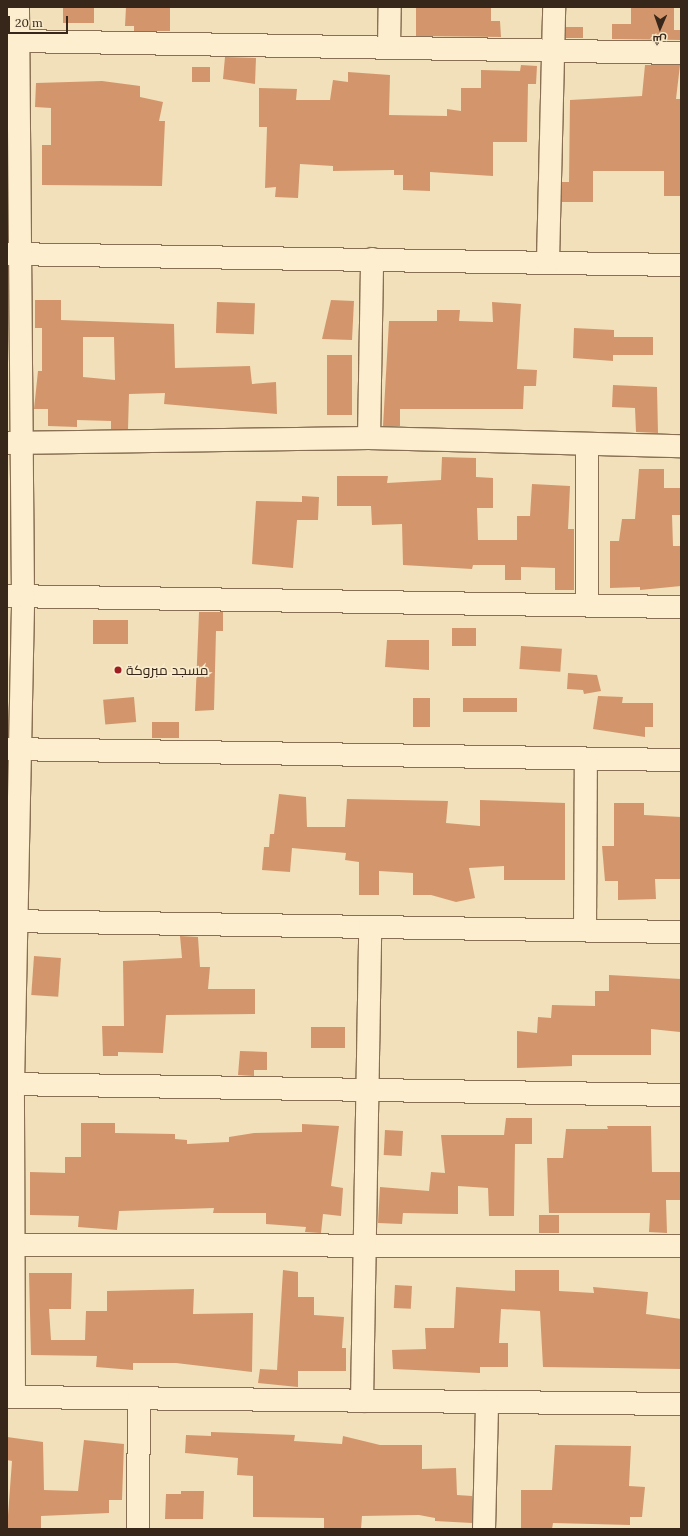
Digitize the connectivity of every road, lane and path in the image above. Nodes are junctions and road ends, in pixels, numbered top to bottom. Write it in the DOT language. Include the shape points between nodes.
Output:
graph roads {
  1 [pos="18,7"];
  2 [pos="390,7"];
  3 [pos="554,7"];
  4 [pos="18,41"];
  5 [pos="389,46"];
  6 [pos="553,53"];
  7 [pos="681,53"];
  8 [pos="15,254"];
  9 [pos="372,259"];
  10 [pos="548,261"];
  11 [pos="681,265"];
  12 [pos="369,438"];
  13 [pos="14,444"];
  14 [pos="587,445"];
  15 [pos="681,446"];
  16 [pos="15,596"];
  17 [pos="587,605"];
  18 [pos="681,607"];
  19 [pos="13,749"];
  20 [pos="586,760"];
  21 [pos="681,760"];
  22 [pos="11,921"];
  23 [pos="370,927"];
  24 [pos="585,928"];
  25 [pos="681,932"];
  26 [pos="10,1084"];
  27 [pos="367,1091"];
  28 [pos="681,1095"];
  29 [pos="363,1243"];
  30 [pos="10,1245"];
  31 [pos="681,1246"];
  32 [pos="10,1397"];
  33 [pos="139,1400"];
  34 [pos="362,1401"];
  35 [pos="487,1402"];
  36 [pos="681,1404"];
  37 [pos="138,1529"];
  38 [pos="484,1529"];
  1 -- 4 [label="street"];
  2 -- 5 [label="street"];
  3 -- 6 [label="street"];
  4 -- 5 [label="street"];
  4 -- 8 [label="street"];
  5 -- 6 [label="street"];
  6 -- 7 [label="street"];
  6 -- 10 [label="street"];
  8 -- 9 [label="street"];
  8 -- 13 [label="street"];
  9 -- 10 [label="street"];
  9 -- 12 [label="street"];
  10 -- 11 [label="street"];
  12 -- 13 [label="street"];
  12 -- 14 [label="street"];
  13 -- 16 [label="street"];
  14 -- 15 [label="street"];
  14 -- 17 [label="street"];
  16 -- 17 [label="street"];
  16 -- 19 [label="street"];
  17 -- 18 [label="street"];
  19 -- 20 [label="street"];
  19 -- 22 [label="street"];
  20 -- 21 [label="street"];
  20 -- 24 [label="street"];
  22 -- 23 [label="street"];
  22 -- 26 [label="street"];
  23 -- 24 [label="street"];
  23 -- 27 [label="street"];
  24 -- 25 [label="street"];
  26 -- 27 [label="street"];
  26 -- 30 [label="street"];
  27 -- 28 [label="street"];
  27 -- 29 [label="street"];
  29 -- 30 [label="street"];
  29 -- 31 [label="street"];
  29 -- 34 [label="street"];
  30 -- 32 [label="street"];
  32 -- 33 [label="street"];
  33 -- 34 [label="street"];
  33 -- 37 [label="street"];
  34 -- 35 [label="street"];
  35 -- 36 [label="street"];
  35 -- 38 [label="street"];
}
